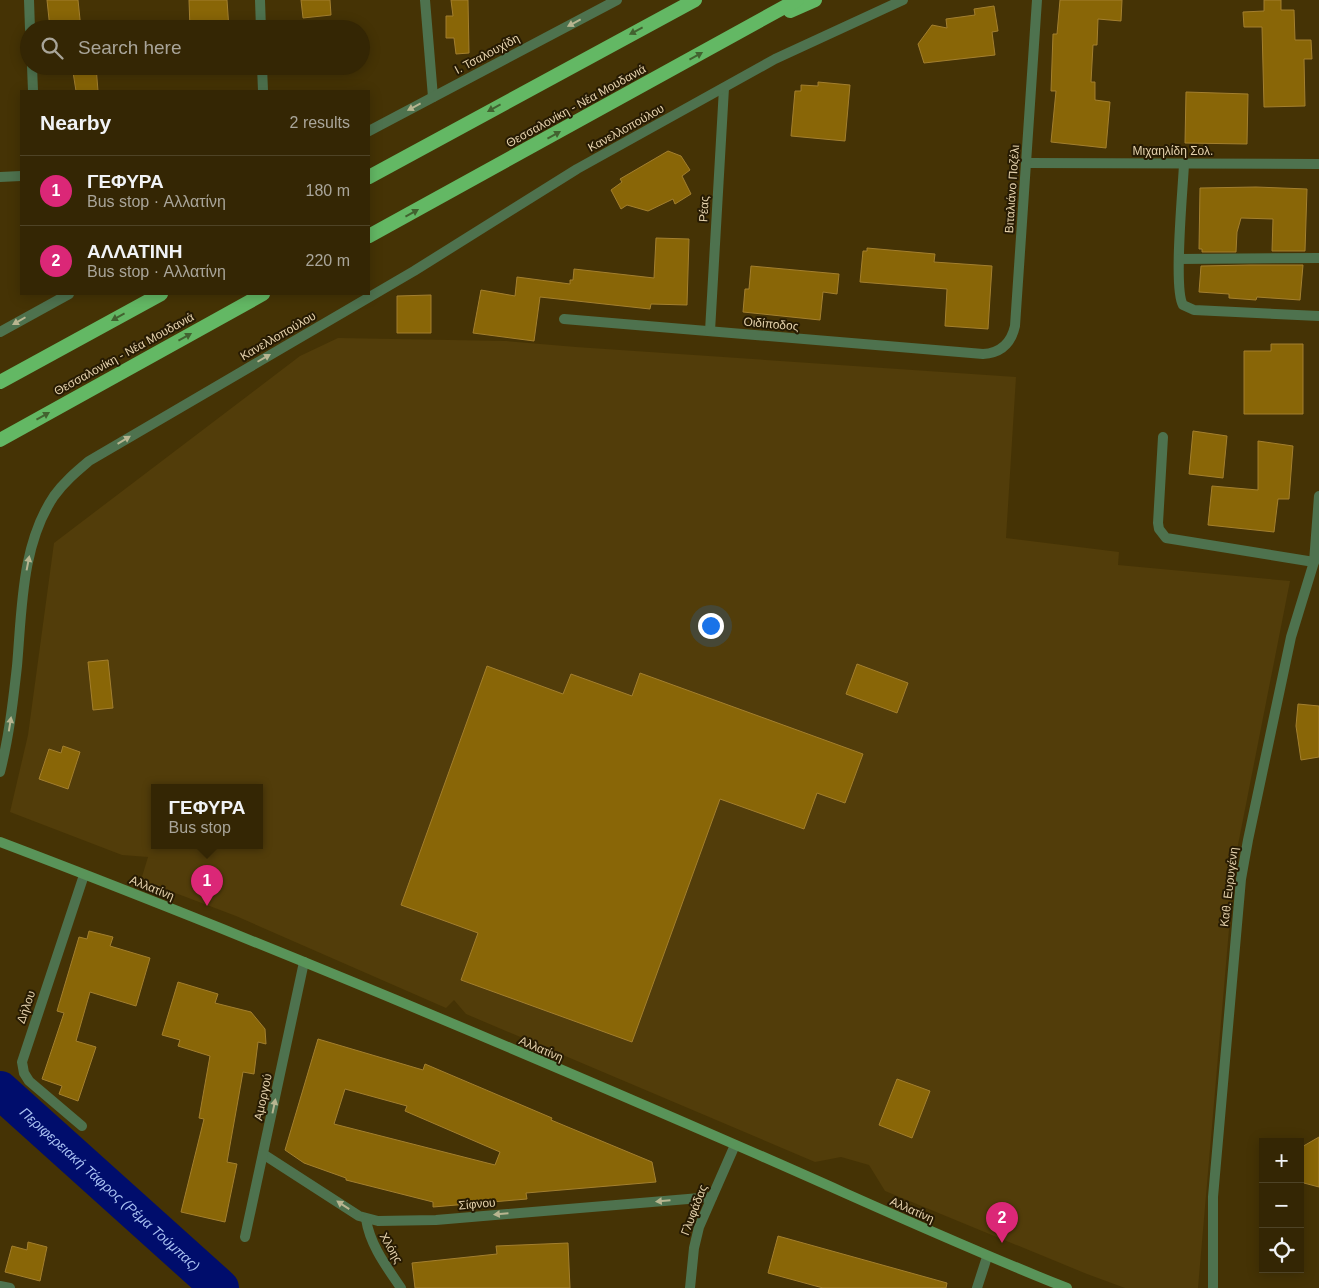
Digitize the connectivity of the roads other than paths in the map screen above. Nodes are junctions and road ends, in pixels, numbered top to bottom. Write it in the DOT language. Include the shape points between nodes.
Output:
graph roads {
  1 [pos="28,0"];
  2 [pos="260,0"];
  3 [pos="425,0"];
  4 [pos="695,0"];
  5 [pos="797,0"];
  6 [pos="815,0"];
  7 [pos="903,0"];
  8 [pos="1037,0"];
  9 [pos="614,1"];
  10 [pos="29,20"];
  11 [pos="261,20"];
  12 [pos="721,42"];
  13 [pos="32,75"];
  14 [pos="262,75"];
  15 [pos="724,88"];
  16 [pos="33,90"];
  17 [pos="263,90"];
  18 [pos="432,97"];
  19 [pos="370,130"];
  20 [pos="1027,163"];
  21 [pos="1184,164"];
  22 [pos="1319,164"];
  23 [pos="20,176"];
  24 [pos="370,176"];
  25 [pos="0,177"];
  26 [pos="370,235"];
  27 [pos="1319,258"];
  28 [pos="1179,259"];
  29 [pos="47,295"];
  30 [pos="67,295"];
  31 [pos="159,295"];
  32 [pos="261,295"];
  33 [pos="48,305"];
  34 [pos="1319,316"];
  35 [pos="564,319"];
  36 [pos="710,331"];
  37 [pos="0,332"];
  38 [pos="976,353"];
  39 [pos="0,382"];
  40 [pos="1163,436"];
  41 [pos="0,440"];
  42 [pos="1319,496"];
  43 [pos="1314,562"];
  44 [pos="0,772"];
  45 [pos="0,842"];
  46 [pos="84,875"];
  47 [pos="304,962"];
  48 [pos="82,1126"];
  49 [pos="735,1145"];
  50 [pos="263,1154"];
  51 [pos="712,1197"];
  52 [pos="366,1218"];
  53 [pos="245,1237"];
  54 [pos="987,1257"];
  55 [pos="0,1286"];
  56 [pos="10,1288"];
  57 [pos="401,1288"];
  58 [pos="690,1288"];
  59 [pos="978,1288"];
  60 [pos="1067,1288"];
  61 [pos="1213,1288"];
  1 -- 10 [label="street"];
  2 -- 11 [label="street"];
  3 -- 18 [label="street"];
  4 -- 24 [label="highway, one-way"];
  5 -- 12 [label="highway, Θεσσαλονίκη - Νέα Μουδανιά"];
  6 -- 12 [label="highway"];
  7 -- 15 [label="street, Κανελλοπούλου" via="776,59"];
  8 -- 20 [label="street, Βιταλιάνο Ποζέλι"];
  9 -- 18 [label="street, Ι. Τσαλουχίδη, one-way"];
  26 -- 12 [label="highway, Θεσσαλονίκη - Νέα Μουδανιά, one-way"];
  13 -- 16 [label="street"];
  14 -- 17 [label="street"];
  15 -- 36 [label="street, Ρέας"];
  44 -- 15 [label="street, Κανελλοπούλου, one-way" via="11,725 22,603 32,545 50,504 68,478 104,452 414,271 577,170"];
  18 -- 19 [label="street, Ι. Τσαλουχίδη, one-way"];
  20 -- 21 [label="street, Μιχαηλίδη Σολ."];
  20 -- 38 [label="street, Βιταλιάνο Ποζέλι" via="1013,334 998,351"];
  21 -- 22 [label="street, Μιχαηλίδη Σολ."];
  21 -- 28 [label="street"];
  23 -- 25 [label="street"];
  27 -- 28 [label="street"];
  28 -- 34 [label="street" via="1180,300 1188,309"];
  29 -- 33 [label="street"];
  30 -- 33 [label="street"];
  31 -- 39 [label="highway, one-way"];
  41 -- 32 [label="highway, Θεσσαλονίκη - Νέα Μουδανιά, one-way"];
  33 -- 37 [label="street, one-way"];
  35 -- 36 [label="street, Οιδίποδος"];
  36 -- 38 [label="street, Οιδίποδος"];
  40 -- 43 [label="street" via="1158,523 1166,538"];
  42 -- 43 [label="street, Καθ. Ευρυγένη"];
  43 -- 61 [label="street, Καθ. Ευρυγένη" via="1291,638 1242,873 1213,1197"];
  45 -- 46 [label="main road, Αλλατίνη"];
  46 -- 47 [label="main road, Αλλατίνη"];
  46 -- 48 [label="street, Δήλου" via="22,1062 29,1081"];
  47 -- 49 [label="main road, Αλλατίνη"];
  50 -- 47 [label="street, Αμοργού, one-way"];
  49 -- 51 [label="street, Γλυφάδας"];
  49 -- 54 [label="main road, Αλλατίνη"];
  52 -- 50 [label="street, Σίφνου, one-way"];
  50 -- 53 [label="street, Αμοργού"];
  51 -- 52 [label="street, Σίφνου, one-way" via="436,1220"];
  51 -- 58 [label="street, Γλυφάδας" via="696,1238"];
  52 -- 57 [label="street, Χλόης" via="376,1250"];
  54 -- 59 [label="street"];
  54 -- 60 [label="main road, Αλλατίνη"];
  55 -- 56 [label="street"];
}
